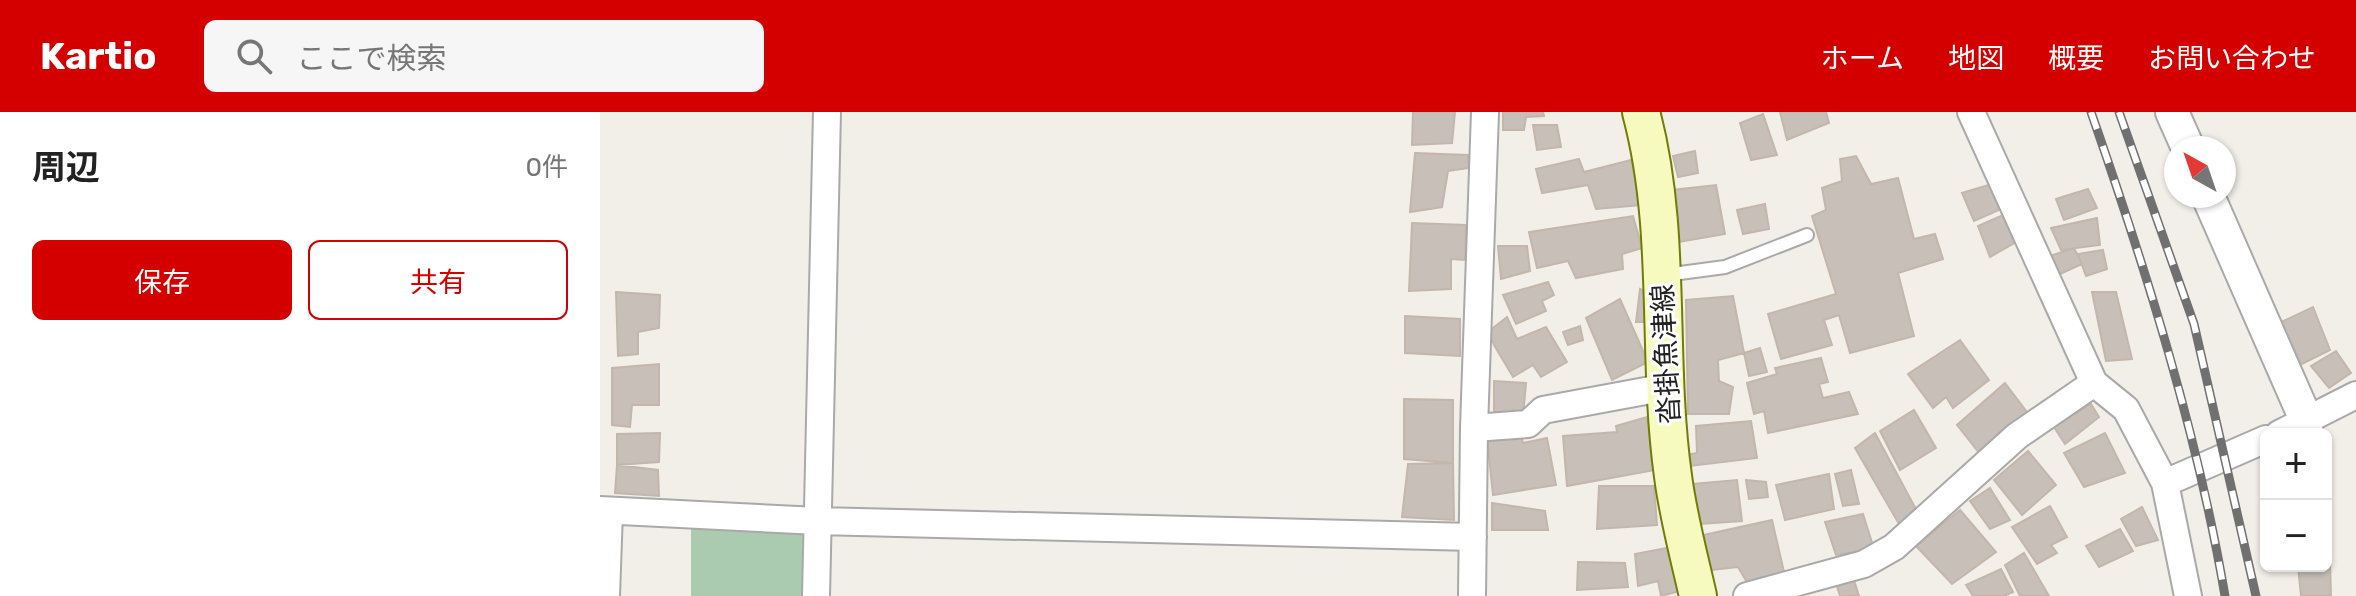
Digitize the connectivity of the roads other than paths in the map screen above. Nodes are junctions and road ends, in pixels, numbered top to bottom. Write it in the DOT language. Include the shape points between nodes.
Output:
graph roads {
  1 [pos="827,112"];
  2 [pos="1485,112"];
  3 [pos="1641,112"];
  4 [pos="1971,112"];
  5 [pos="2178,114"];
  6 [pos="2184,136"];
  7 [pos="2212,208"];
  8 [pos="1807,235"];
  9 [pos="1662,275"];
  10 [pos="2094,383"];
  11 [pos="1667,387"];
  12 [pos="2356,395"];
  13 [pos="1474,428"];
  14 [pos="2293,428"];
  15 [pos="2260,442"];
  16 [pos="2165,483"];
  17 [pos="604,510"];
  18 [pos="818,521"];
  19 [pos="1473,537"];
  20 [pos="606,596"];
  21 [pos="816,596"];
  22 [pos="1472,596"];
  23 [pos="1698,596"];
  24 [pos="1747,596"];
  25 [pos="2188,596"];
  1 -- 18 [label="street"];
  2 -- 13 [label="street"];
  3 -- 9 [label="main road, 沓掛魚津線" via="1659,205"];
  4 -- 10 [label="street"];
  5 -- 6 [label="street"];
  7 -- 14 [label="street"];
  8 -- 9 [label="lane" via="1725,267"];
  9 -- 11 [label="main road, 沓掛魚津線"];
  10 -- 16 [label="street" via="2126,409"];
  10 -- 24 [label="street" via="2017,436 1894,547 1864,564"];
  11 -- 13 [label="street" via="1543,410 1528,424"];
  11 -- 23 [label="main road, 沓掛魚津線" via="1672,476"];
  12 -- 14 [label="street"];
  13 -- 19 [label="street"];
  15 -- 16 [label="street"];
  16 -- 25 [label="street"];
  17 -- 18 [label="street"];
  17 -- 20 [label="street"];
  18 -- 19 [label="street"];
  18 -- 21 [label="street"];
  19 -- 22 [label="street"];
}
